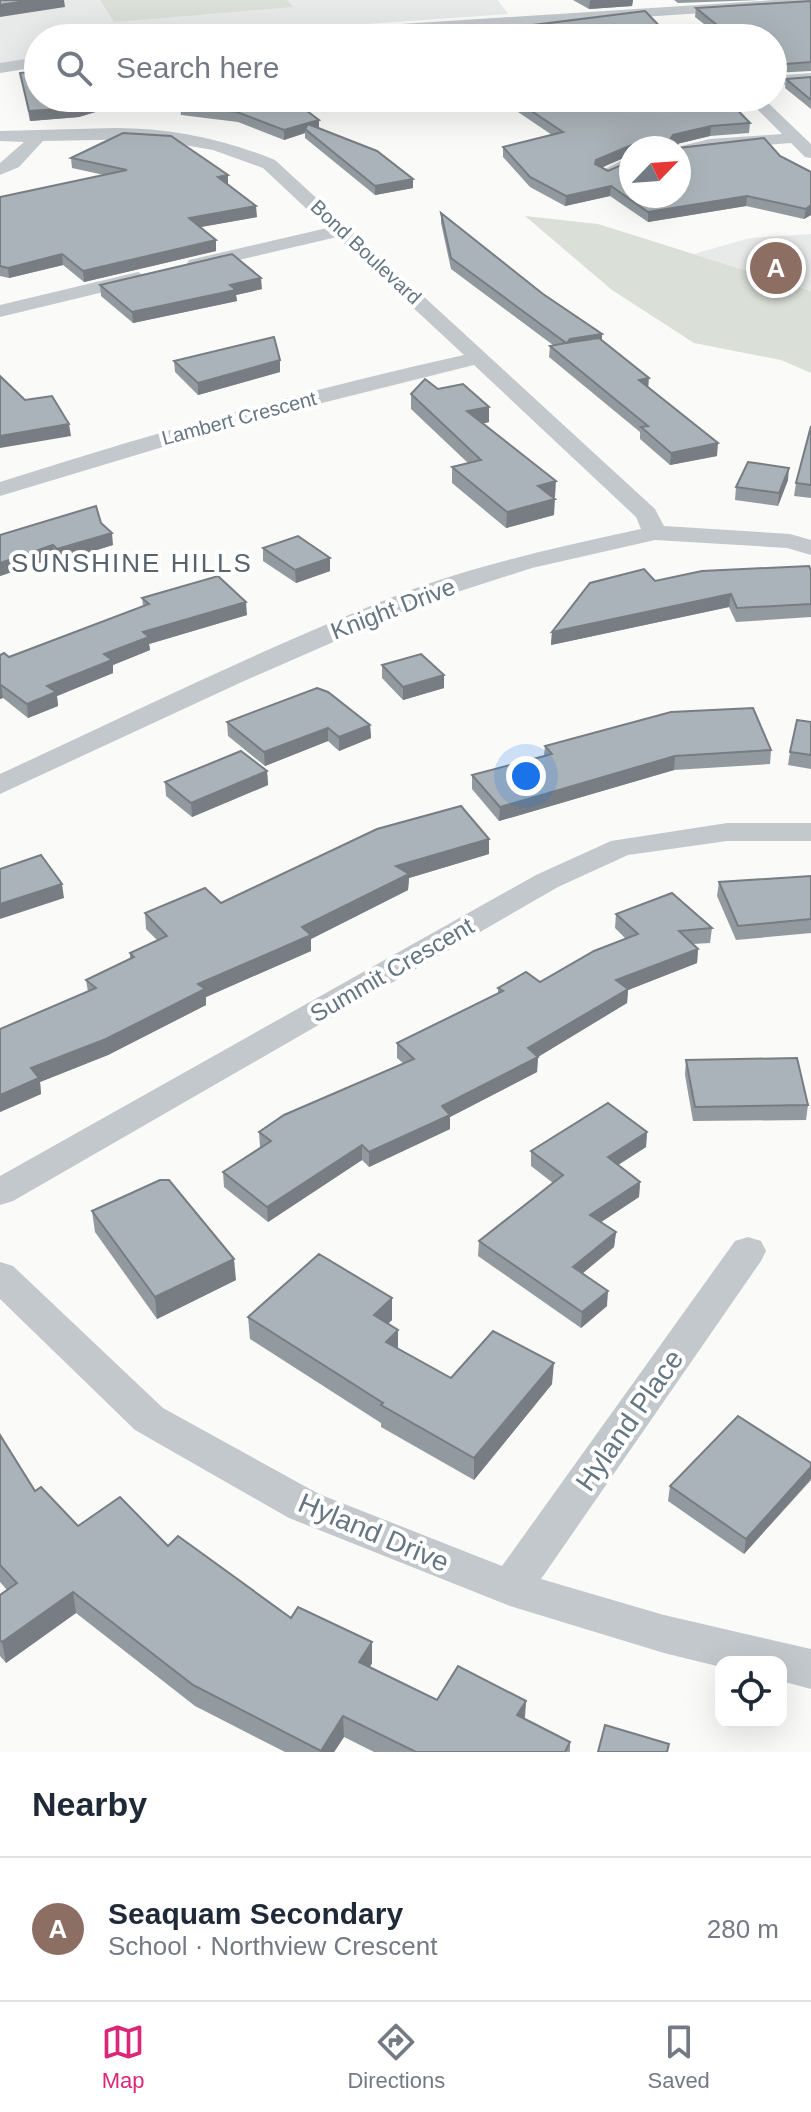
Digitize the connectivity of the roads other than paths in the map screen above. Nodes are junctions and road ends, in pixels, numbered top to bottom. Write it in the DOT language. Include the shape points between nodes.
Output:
graph roads {
  1 [pos="529,0"];
  2 [pos="768,2"];
  3 [pos="811,2"];
  4 [pos="544,18"];
  5 [pos="467,24"];
  6 [pos="24,64"];
  7 [pos="0,68"];
  8 [pos="811,78"];
  9 [pos="787,80"];
  10 [pos="768,112"];
  11 [pos="0,136"];
  12 [pos="39,136"];
  13 [pos="795,138"];
  14 [pos="691,148"];
  15 [pos="811,153"];
  16 [pos="619,167"];
  17 [pos="0,170"];
  18 [pos="606,173"];
  19 [pos="342,230"];
  20 [pos="0,311"];
  21 [pos="480,358"];
  22 [pos="0,489"];
  23 [pos="655,533"];
  24 [pos="811,548"];
  25 [pos="0,785"];
  26 [pos="811,832"];
  27 [pos="0,1192"];
  28 [pos="748,1251"];
  29 [pos="0,1276"];
  30 [pos="510,1588"];
  31 [pos="811,1669"];
  1 -- 4 [label="street"];
  2 -- 3 [label="street"];
  2 -- 4 [label="street"];
  4 -- 5 [label="street"];
  6 -- 7 [label="street"];
  8 -- 9 [label="street"];
  10 -- 13 [label="street"];
  11 -- 12 [label="street, Bond Boulevard"];
  12 -- 17 [label="street"];
  12 -- 19 [label="street, Bond Boulevard" via="130,133 232,148 269,164"];
  13 -- 14 [label="street"];
  13 -- 15 [label="street"];
  16 -- 18 [label="street"];
  19 -- 20 [label="street"];
  19 -- 21 [label="street, Bond Boulevard"];
  21 -- 22 [label="street, Lambert Crescent" via="167,437"];
  21 -- 23 [label="street, Bond Boulevard" via="647,514"];
  23 -- 24 [label="street, Knight Drive" via="790,541"];
  23 -- 25 [label="street, Knight Drive" via="525,562 411,599"];
  26 -- 27 [label="street, Summit Crescent" via="727,832 621,847 547,881"];
  28 -- 30 [label="street, Hyland Place"];
  29 -- 30 [label="street, Hyland Drive" via="149,1419 304,1506"];
  30 -- 31 [label="street, Hyland Drive" via="664,1634"];
}
